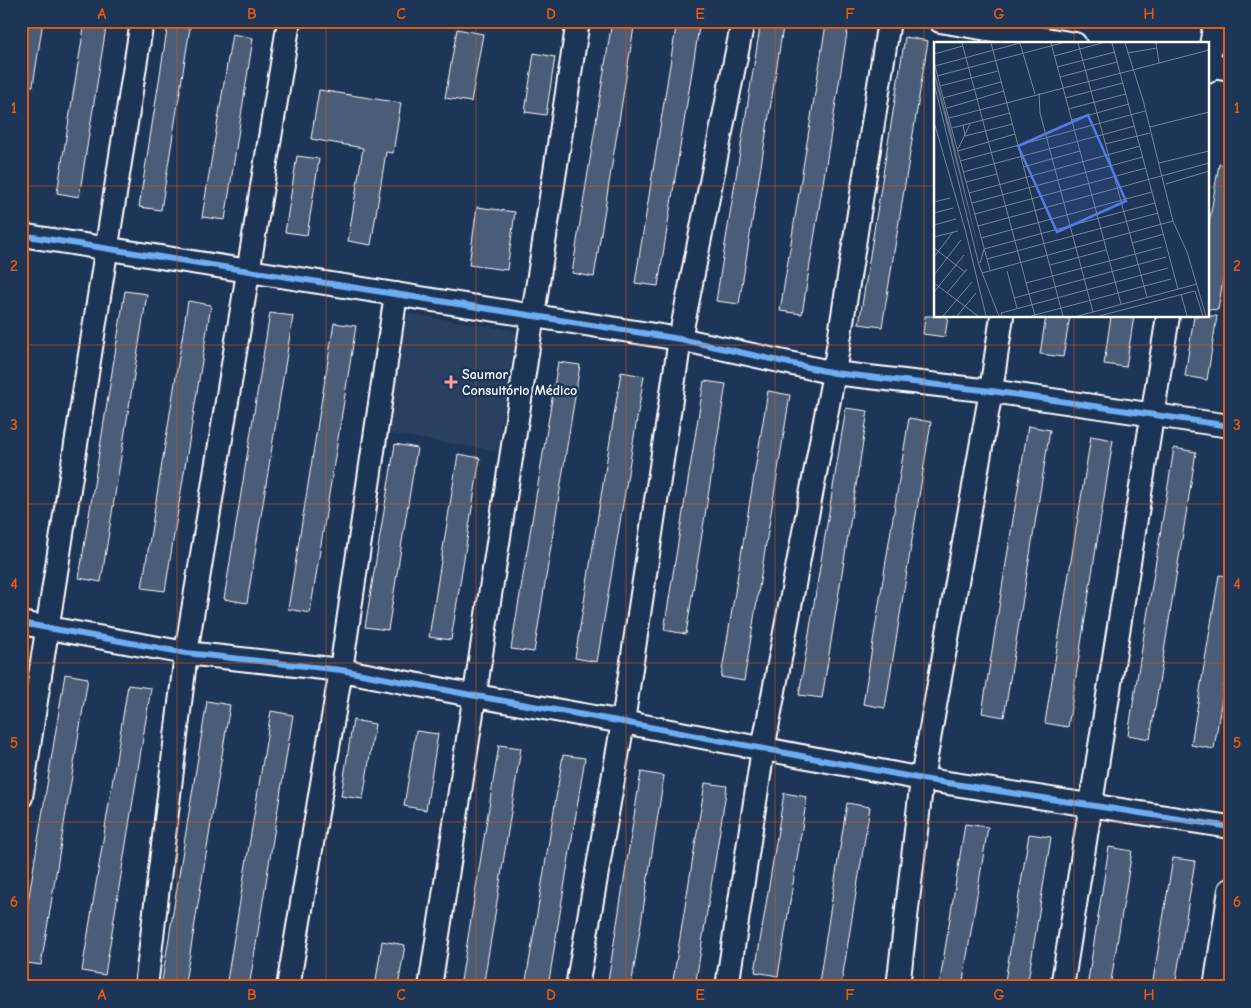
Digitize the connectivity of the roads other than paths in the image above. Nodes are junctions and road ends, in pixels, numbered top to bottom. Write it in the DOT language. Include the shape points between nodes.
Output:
graph roads {
  1 [pos="142,21"];
  2 [pos="289,21"];
  3 [pos="578,21"];
  4 [pos="743,21"];
  5 [pos="889,21"];
  6 [pos="940,21"];
  7 [pos="1215,21"];
  8 [pos="1041,34"];
  9 [pos="1069,42"];
  10 [pos="1213,68"];
  11 [pos="21,235"];
  12 [pos="107,248"];
  13 [pos="249,271"];
  14 [pos="396,294"];
  15 [pos="533,316"];
  16 [pos="1002,318"];
  17 [pos="1168,318"];
  18 [pos="680,339"];
  19 [pos="834,373"];
  20 [pos="991,391"];
  21 [pos="1153,414"];
  22 [pos="1230,426"];
  23 [pos="21,623"];
  24 [pos="48,627"];
  25 [pos="186,653"];
  26 [pos="341,670"];
  27 [pos="476,696"];
  28 [pos="623,722"];
  29 [pos="763,749"];
  30 [pos="922,779"];
  31 [pos="21,796"];
  32 [pos="1091,805"];
  33 [pos="1230,827"];
  34 [pos="1230,890"];
  35 [pos="146,987"];
  36 [pos="288,987"];
  37 [pos="430,987"];
  38 [pos="577,987"];
  39 [pos="728,987"];
  40 [pos="898,987"];
  41 [pos="1062,987"];
  42 [pos="1215,987"];
  1 -- 12 [label="street"];
  2 -- 13 [label="street"];
  3 -- 15 [label="street"];
  4 -- 18 [label="street"];
  5 -- 19 [label="street"];
  6 -- 8 [label="street"];
  7 -- 10 [label="street"];
  8 -- 9 [label="street"];
  11 -- 12 [label="street"];
  12 -- 13 [label="street"];
  12 -- 24 [label="street"];
  13 -- 14 [label="street"];
  13 -- 25 [label="street"];
  14 -- 15 [label="street"];
  14 -- 26 [label="street"];
  15 -- 18 [label="street"];
  15 -- 27 [label="street"];
  16 -- 20 [label="street"];
  17 -- 21 [label="street"];
  18 -- 19 [label="street"];
  18 -- 28 [label="street"];
  19 -- 20 [label="street"];
  19 -- 29 [label="street"];
  20 -- 21 [label="street"];
  20 -- 30 [label="street"];
  21 -- 22 [label="street"];
  21 -- 32 [label="street"];
  23 -- 24 [label="street"];
  24 -- 25 [label="street"];
  24 -- 31 [label="street"];
  25 -- 26 [label="street"];
  25 -- 35 [label="street"];
  26 -- 27 [label="street"];
  26 -- 36 [label="street"];
  27 -- 28 [label="street"];
  27 -- 37 [label="street"];
  28 -- 29 [label="street"];
  28 -- 38 [label="street"];
  29 -- 30 [label="street"];
  29 -- 39 [label="street"];
  30 -- 32 [label="street"];
  30 -- 40 [label="street"];
  32 -- 33 [label="street"];
  32 -- 41 [label="street"];
  34 -- 42 [label="street"];
}
